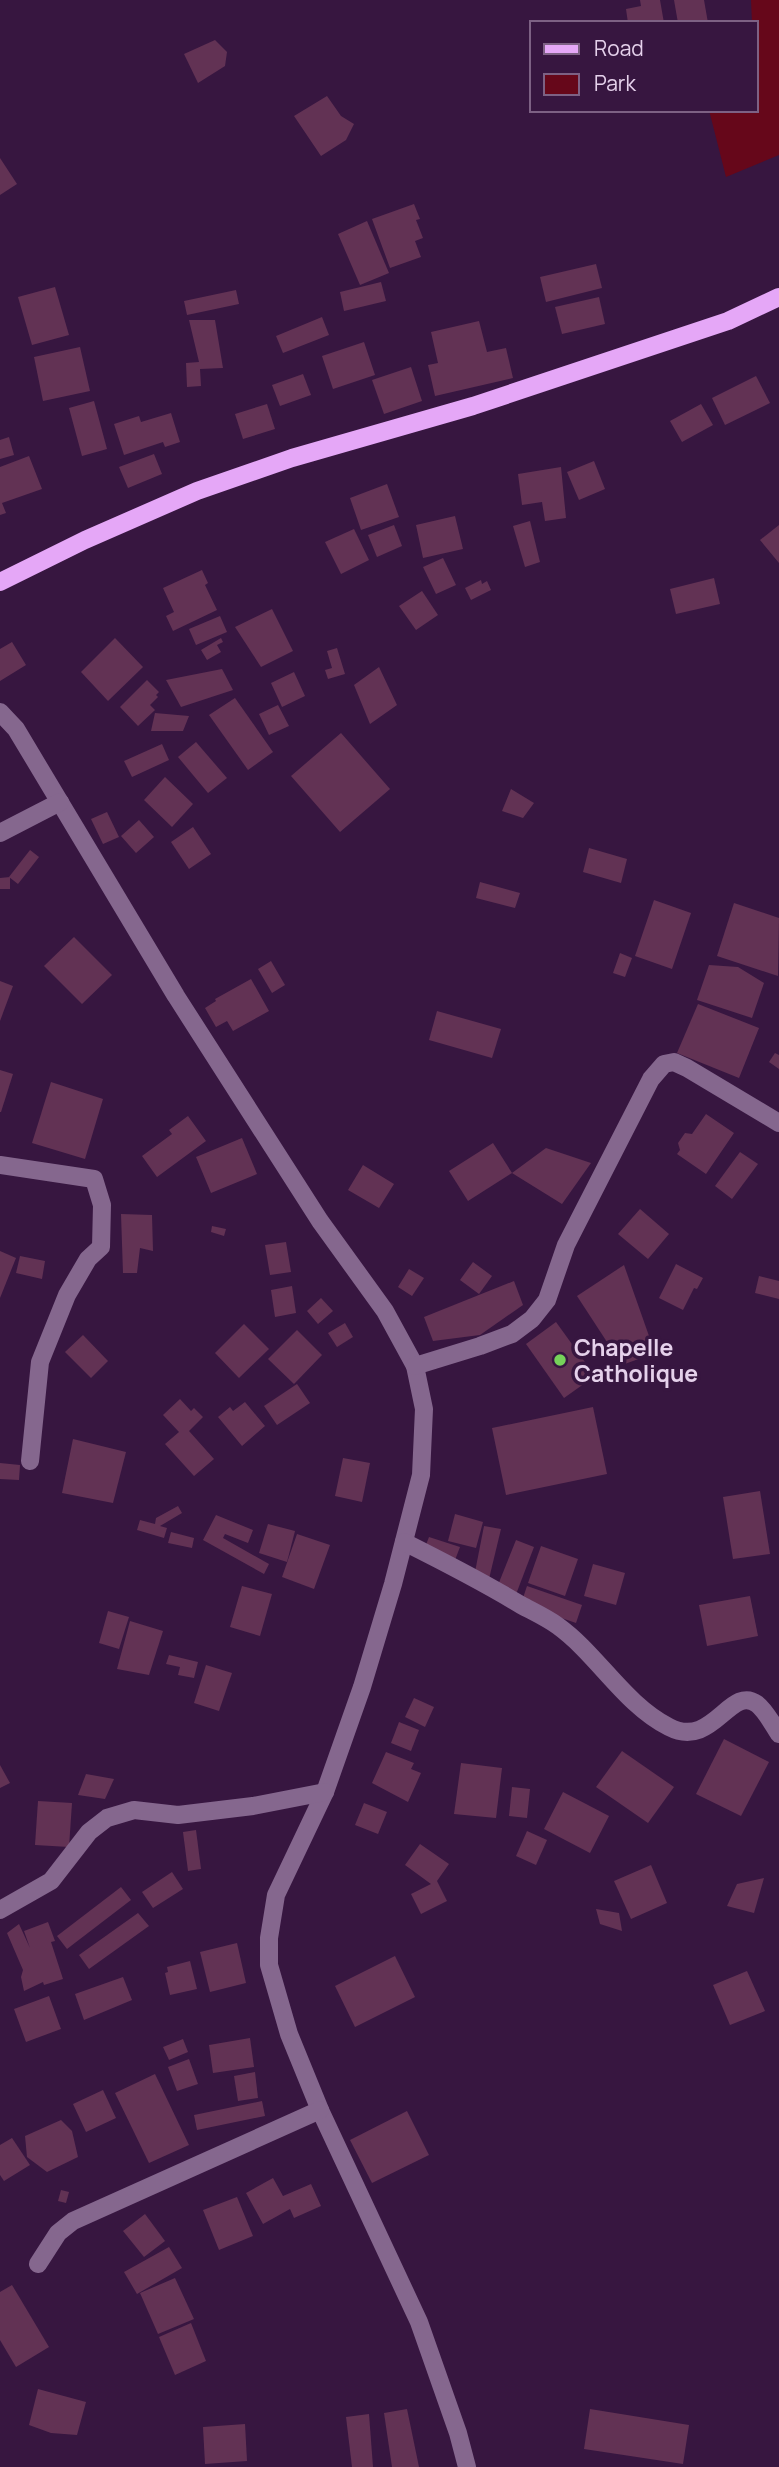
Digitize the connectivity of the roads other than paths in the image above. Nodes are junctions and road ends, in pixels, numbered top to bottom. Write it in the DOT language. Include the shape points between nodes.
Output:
graph roads {
  1 [pos="779,297"];
  2 [pos="0,582"];
  3 [pos="0,712"];
  4 [pos="60,802"];
  5 [pos="0,833"];
  6 [pos="779,1123"];
  7 [pos="0,1165"];
  8 [pos="415,1366"];
  9 [pos="30,1461"];
  10 [pos="404,1542"];
  11 [pos="779,1734"];
  12 [pos="325,1792"];
  13 [pos="0,1910"];
  14 [pos="320,2110"];
  15 [pos="38,2263"];
  16 [pos="467,2467"];
  1 -- 2 [label="main road" via="728,321 512,394 292,458 197,491"];
  3 -- 4 [label="street" via="16,729"];
  4 -- 5 [label="street"];
  4 -- 8 [label="street" via="176,996 320,1221 386,1311"];
  6 -- 8 [label="street" via="687,1068 664,1063 651,1079 566,1245 547,1300 532,1319 512,1334"];
  7 -- 9 [label="street" via="94,1179 102,1205 101,1247 88,1259 68,1295 40,1362"];
  8 -- 10 [label="street" via="424,1409 421,1475"];
  10 -- 11 [label="street" via="559,1627 647,1713 671,1728 707,1728 739,1700 748,1699 759,1706"];
  10 -- 12 [label="street" via="362,1687"];
  12 -- 13 [label="street" via="178,1815 134,1810 107,1818 89,1832 51,1881"];
  12 -- 14 [label="street" via="276,1895 269,1938 269,1965 278,2001"];
  14 -- 15 [label="street" via="73,2221 58,2233"];
  14 -- 16 [label="street" via="419,2322"];
}
